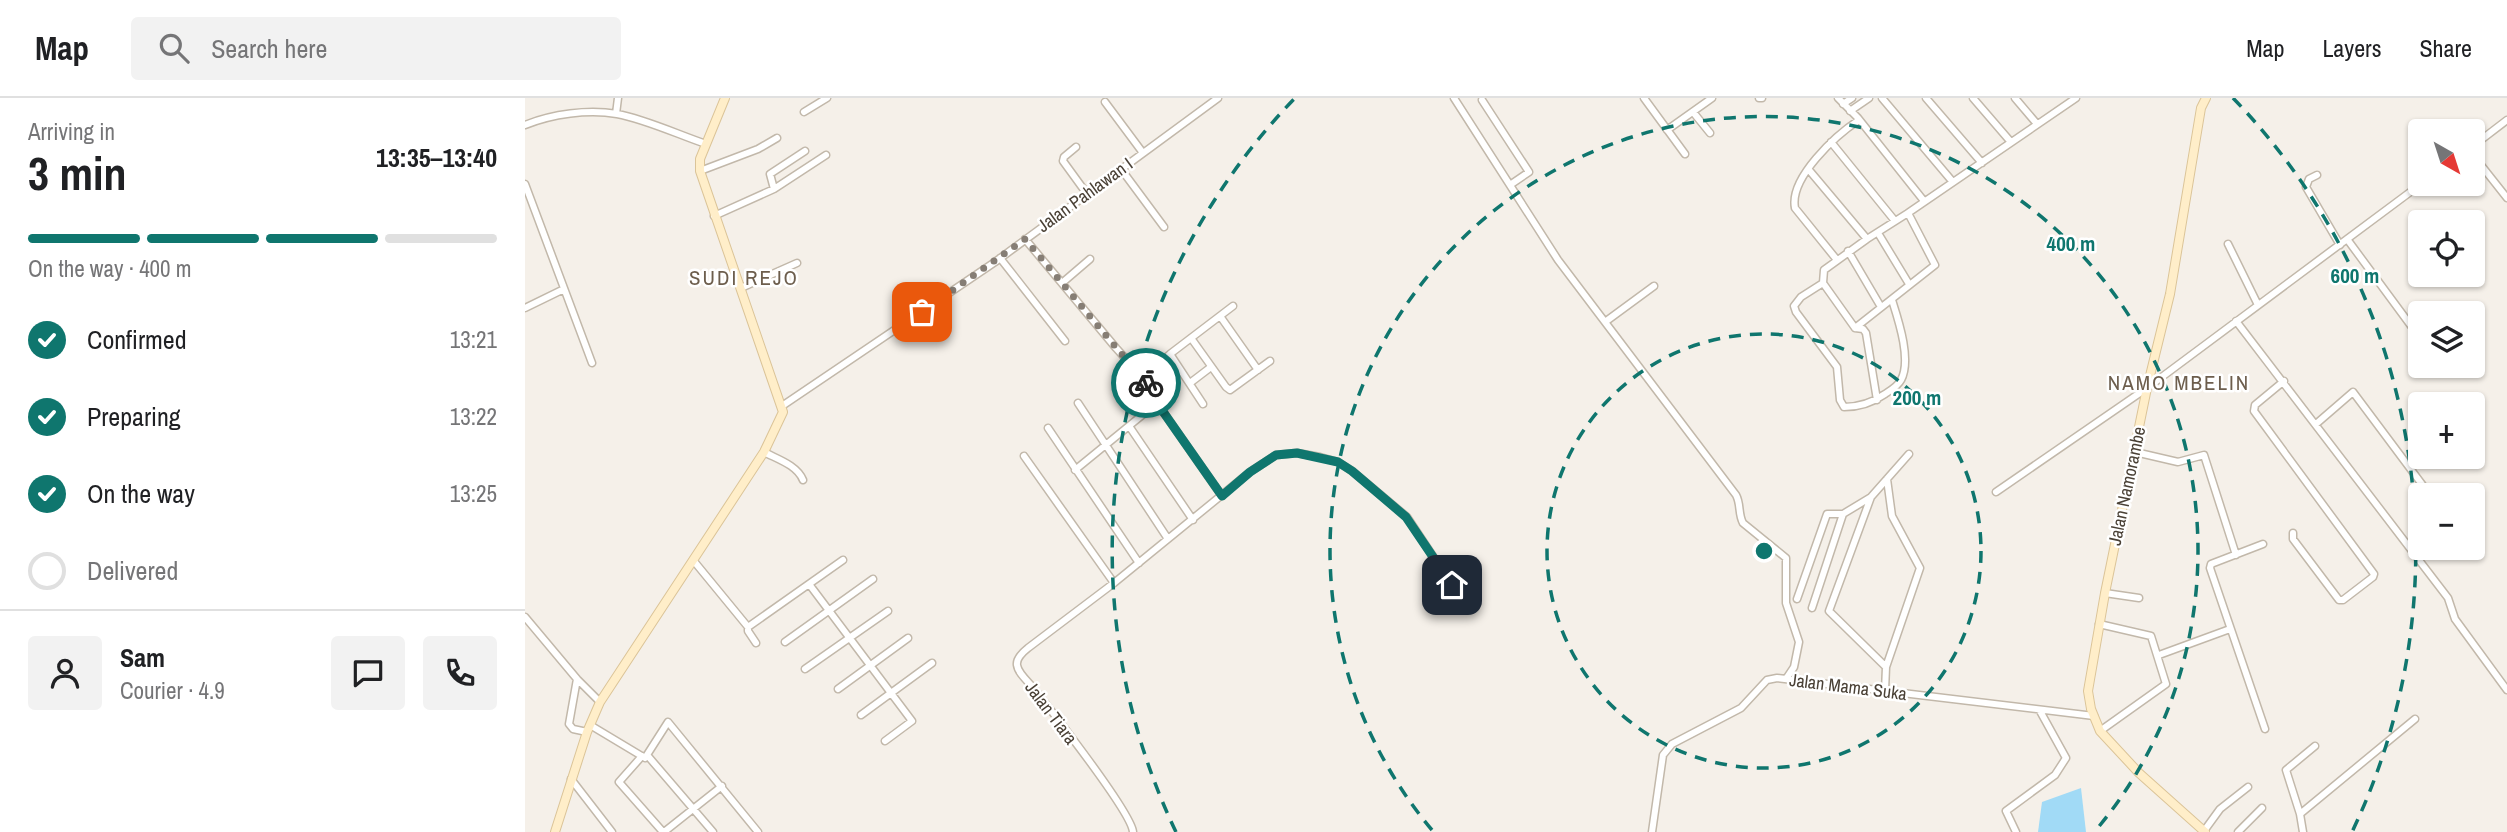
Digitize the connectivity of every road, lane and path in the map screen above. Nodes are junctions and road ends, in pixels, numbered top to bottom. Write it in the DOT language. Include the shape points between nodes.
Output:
graph roads {
  1 [pos="618,98"];
  2 [pos="725,98"];
  3 [pos="1454,98"];
  4 [pos="1656,98"];
  5 [pos="1712,98"];
  6 [pos="1852,98"];
  7 [pos="1869,98"];
  8 [pos="1882,98"];
  9 [pos="1926,98"];
  10 [pos="1973,98"];
  11 [pos="2015,98"];
  12 [pos="2061,98"];
  13 [pos="2076,98"];
  14 [pos="2206,98"];
  15 [pos="822,99"];
  16 [pos="1214,99"];
  17 [pos="1482,100"];
  18 [pos="1646,101"];
  19 [pos="1841,101"];
  20 [pos="1105,102"];
  21 [pos="2201,103"];
  22 [pos="2067,105"];
  23 [pos="1850,111"];
  24 [pos="804,112"];
  25 [pos="1693,112"];
  26 [pos="616,114"];
  27 [pos="1859,120"];
  28 [pos="2507,120"];
  29 [pos="2037,124"];
  30 [pos="525,125"];
  31 [pos="1667,130"];
  32 [pos="1710,133"];
  33 [pos="2485,136"];
  34 [pos="777,138"];
  35 [pos="2010,141"];
  36 [pos="1831,142"];
  37 [pos="706,144"];
  38 [pos="1076,147"];
  39 [pos="805,151"];
  40 [pos="1143,153"];
  41 [pos="1685,154"];
  42 [pos="826,156"];
  43 [pos="1982,163"];
  44 [pos="1121,169"];
  45 [pos="1809,170"];
  46 [pos="2485,170"];
  47 [pos="700,171"];
  48 [pos="2317,174"];
  49 [pos="1952,181"];
  50 [pos="525,184"];
  51 [pos="1510,185"];
  52 [pos="774,189"];
  53 [pos="1087,194"];
  54 [pos="2408,194"];
  55 [pos="2507,198"];
  56 [pos="1924,201"];
  57 [pos="1908,213"];
  58 [pos="714,216"];
  59 [pos="1895,221"];
  60 [pos="1164,227"];
  61 [pos="1878,233"];
  62 [pos="1025,239"];
  63 [pos="1867,239"];
  64 [pos="2347,239"];
  65 [pos="2228,244"];
  66 [pos="2340,245"];
  67 [pos="1849,251"];
  68 [pos="1000,258"];
  69 [pos="1090,259"];
  70 [pos="1837,260"];
  71 [pos="797,263"];
  72 [pos="1062,283"];
  73 [pos="1823,283"];
  74 [pos="1909,284"];
  75 [pos="1654,286"];
  76 [pos="741,288"];
  77 [pos="564,289"];
  78 [pos="1892,300"];
  79 [pos="2258,305"];
  80 [pos="1233,306"];
  81 [pos="1881,307"];
  82 [pos="525,308"];
  83 [pos="1220,316"];
  84 [pos="2236,321"];
  85 [pos="1605,322"];
  86 [pos="2408,322"];
  87 [pos="1855,328"];
  88 [pos="1191,338"];
  89 [pos="1065,341"];
  90 [pos="1170,354"];
  91 [pos="1270,361"];
  92 [pos="592,363"];
  93 [pos="1211,367"];
  94 [pos="1258,370"];
  95 [pos="1143,378"];
  96 [pos="2284,381"];
  97 [pos="1190,383"];
  98 [pos="2147,388"];
  99 [pos="1877,400"];
  100 [pos="1078,403"];
  101 [pos="1157,403"];
  102 [pos="1203,404"];
  103 [pos="782,406"];
  104 [pos="2316,424"];
  105 [pos="1129,426"];
  106 [pos="1048,428"];
  107 [pos="1105,446"];
  108 [pos="764,452"];
  109 [pos="2135,452"];
  110 [pos="1909,454"];
  111 [pos="1024,456"];
  112 [pos="1075,470"];
  113 [pos="1887,479"];
  114 [pos="803,480"];
  115 [pos="2421,483"];
  116 [pos="1996,492"];
  117 [pos="1222,496"];
  118 [pos="1871,498"];
  119 [pos="1843,514"];
  120 [pos="1193,520"];
  121 [pos="2294,533"];
  122 [pos="1168,538"];
  123 [pos="2263,544"];
  124 [pos="2236,555"];
  125 [pos="693,560"];
  126 [pos="843,560"];
  127 [pos="1139,563"];
  128 [pos="873,579"];
  129 [pos="1114,583"];
  130 [pos="809,584"];
  131 [pos="1452,585"];
  132 [pos="2105,593"];
  133 [pos="2139,598"];
  134 [pos="1797,599"];
  135 [pos="1812,608"];
  136 [pos="829,611"];
  137 [pos="888,611"];
  138 [pos="525,617"];
  139 [pos="2099,624"];
  140 [pos="748,627"];
  141 [pos="2230,629"];
  142 [pos="850,638"];
  143 [pos="908,638"];
  144 [pos="785,642"];
  145 [pos="756,643"];
  146 [pos="2159,654"];
  147 [pos="932,663"];
  148 [pos="870,665"];
  149 [pos="1886,667"];
  150 [pos="804,670"];
  151 [pos="577,679"];
  152 [pos="1786,679"];
  153 [pos="838,689"];
  154 [pos="2507,690"];
  155 [pos="1885,691"];
  156 [pos="892,693"];
  157 [pos="600,702"];
  158 [pos="2040,711"];
  159 [pos="861,715"];
  160 [pos="2094,716"];
  161 [pos="2414,719"];
  162 [pos="588,728"];
  163 [pos="2265,729"];
  164 [pos="2100,731"];
  165 [pos="885,741"];
  166 [pos="2315,746"];
  167 [pos="645,755"];
  168 [pos="571,779"];
  169 [pos="722,786"];
  170 [pos="2248,787"];
  171 [pos="694,808"];
  172 [pos="2262,808"];
  173 [pos="2300,814"];
  174 [pos="2013,831"];
  175 [pos="2205,831"];
  176 [pos="555,832"];
  177 [pos="612,832"];
  178 [pos="663,832"];
  179 [pos="713,832"];
  180 [pos="758,832"];
  181 [pos="1133,832"];
  182 [pos="1652,832"];
  183 [pos="2238,832"];
  184 [pos="2303,832"];
  1 -- 26 [label="street"];
  2 -- 37 [label="main road"];
  3 -- 51 [label="street"];
  4 -- 18 [label="street"];
  5 -- 25 [label="street"];
  6 -- 19 [label="street"];
  7 -- 23 [label="street"];
  8 -- 49 [label="street"];
  9 -- 43 [label="street"];
  10 -- 35 [label="street"];
  11 -- 29 [label="street"];
  12 -- 22 [label="street"];
  13 -- 22 [label="street"];
  14 -- 21 [label="main road, Jalan Namorambe"];
  15 -- 24 [label="street"];
  16 -- 40 [label="street, Jalan Pahlawan I"];
  17 -- 51 [label="street" via="1529,172"];
  18 -- 31 [label="street"];
  19 -- 23 [label="street"];
  20 -- 40 [label="street"];
  21 -- 98 [label="main road, Jalan Namorambe" via="2169,294"];
  22 -- 29 [label="street"];
  23 -- 27 [label="street"];
  25 -- 31 [label="street"];
  25 -- 32 [label="street"];
  26 -- 30 [label="street" via="568,114"];
  26 -- 37 [label="street"];
  27 -- 36 [label="street"];
  27 -- 56 [label="street"];
  28 -- 33 [label="street"];
  29 -- 35 [label="street"];
  31 -- 41 [label="street"];
  34 -- 47 [label="street"];
  35 -- 43 [label="street"];
  36 -- 45 [label="street"];
  36 -- 59 [label="street"];
  37 -- 47 [label="main road"];
  38 -- 53 [label="street" via="1063,161"];
  39 -- 52 [label="street" via="770,174"];
  40 -- 44 [label="street, Jalan Pahlawan I"];
  42 -- 52 [label="street"];
  43 -- 49 [label="street"];
  44 -- 53 [label="street, Jalan Pahlawan I"];
  44 -- 60 [label="street"];
  45 -- 63 [label="street"];
  45 -- 70 [label="street" via="1794,204"];
  46 -- 55 [label="street"];
  47 -- 58 [label="main road"];
  48 -- 66 [label="street" via="2306,187"];
  49 -- 56 [label="street"];
  50 -- 77 [label="street"];
  51 -- 85 [label="street"];
  52 -- 58 [label="street"];
  53 -- 62 [label="street, Jalan Pahlawan I"];
  54 -- 64 [label="street"];
  56 -- 57 [label="street"];
  57 -- 59 [label="street"];
  57 -- 74 [label="street" via="1935,265"];
  58 -- 76 [label="main road"];
  59 -- 61 [label="street"];
  61 -- 63 [label="street"];
  61 -- 74 [label="street"];
  62 -- 68 [label="street, Jalan Pahlawan I"];
  62 -- 72 [label="street"];
  63 -- 67 [label="street"];
  64 -- 66 [label="street"];
  64 -- 86 [label="street"];
  65 -- 79 [label="street"];
  66 -- 79 [label="street"];
  67 -- 70 [label="street"];
  67 -- 81 [label="street"];
  68 -- 89 [label="street"];
  68 -- 103 [label="street, Jalan Pahlawan I"];
  69 -- 72 [label="street"];
  70 -- 73 [label="street" via="1824,270"];
  71 -- 76 [label="street"];
  72 -- 95 [label="street"];
  73 -- 87 [label="street"];
  73 -- 99 [label="street" via="1801,297 1794,306 1796,312 1837,367 1843,406"];
  74 -- 78 [label="street"];
  75 -- 85 [label="street"];
  76 -- 103 [label="main road"];
  77 -- 82 [label="street"];
  77 -- 92 [label="street"];
  78 -- 81 [label="street"];
  78 -- 99 [label="street" via="1905,367 1899,383"];
  79 -- 84 [label="street"];
  80 -- 83 [label="street"];
  81 -- 87 [label="street"];
  83 -- 88 [label="street"];
  83 -- 94 [label="street"];
  84 -- 96 [label="street"];
  84 -- 98 [label="street"];
  85 -- 152 [label="street" via="1736,495 1743,523 1786,558 1786,603 1799,642 1794,667"];
  87 -- 99 [label="street" via="1866,333"];
  88 -- 90 [label="street"];
  88 -- 93 [label="street"];
  90 -- 95 [label="street"];
  90 -- 97 [label="street"];
  91 -- 94 [label="street"];
  93 -- 94 [label="street" via="1230,390"];
  93 -- 97 [label="street"];
  95 -- 101 [label="street"];
  96 -- 104 [label="street"];
  96 -- 121 [label="street" via="2255,405 2254,411 2373,577 2339,600 2293,539"];
  97 -- 102 [label="street"];
  98 -- 109 [label="main road, Jalan Namorambe"];
  98 -- 116 [label="street"];
  100 -- 107 [label="street"];
  101 -- 105 [label="street"];
  101 -- 117 [label="street"];
  103 -- 108 [label="main road" via="782,417"];
  104 -- 115 [label="street" via="2353,392"];
  104 -- 154 [label="street" via="2448,598 2455,619"];
  105 -- 107 [label="street"];
  105 -- 120 [label="street"];
  106 -- 112 [label="street"];
  107 -- 112 [label="street"];
  107 -- 122 [label="street"];
  108 -- 114 [label="street" via="794,468"];
  108 -- 125 [label="main road"];
  109 -- 124 [label="street" via="2178,462 2204,455"];
  109 -- 132 [label="main road, Jalan Namorambe"];
  110 -- 113 [label="street"];
  111 -- 129 [label="street"];
  112 -- 127 [label="street"];
  113 -- 118 [label="street"];
  113 -- 149 [label="street" via="1892,516 1920,568"];
  117 -- 120 [label="street"];
  117 -- 131 [label="street" via="1276,455 1297,453 1338,462 1406,517"];
  118 -- 119 [label="street"];
  118 -- 149 [label="street" via="1829,611"];
  119 -- 134 [label="street" via="1827,514"];
  119 -- 135 [label="street"];
  120 -- 122 [label="street"];
  122 -- 127 [label="street"];
  123 -- 124 [label="street"];
  124 -- 141 [label="street" via="2210,568"];
  125 -- 140 [label="street"];
  125 -- 157 [label="main road"];
  126 -- 130 [label="street"];
  127 -- 129 [label="street"];
  128 -- 136 [label="street"];
  129 -- 181 [label="street, Jalan Tiara" via="1028,648 1017,665 1117,801"];
  130 -- 136 [label="street"];
  130 -- 140 [label="street"];
  132 -- 133 [label="street"];
  132 -- 139 [label="main road, Jalan Namorambe"];
  136 -- 142 [label="street"];
  136 -- 144 [label="street"];
  137 -- 142 [label="street"];
  138 -- 151 [label="street"];
  139 -- 146 [label="street" via="2151,636"];
  139 -- 160 [label="main road, Jalan Namorambe" via="2088,691"];
  140 -- 145 [label="street"];
  141 -- 146 [label="street"];
  141 -- 163 [label="street"];
  142 -- 148 [label="street"];
  142 -- 150 [label="street"];
  143 -- 148 [label="street"];
  146 -- 164 [label="street" via="2166,686"];
  147 -- 156 [label="street"];
  148 -- 153 [label="street"];
  148 -- 156 [label="street"];
  149 -- 155 [label="street"];
  151 -- 157 [label="street"];
  151 -- 162 [label="street" via="569,724 573,729"];
  152 -- 155 [label="street, Jalan Mama Suka"];
  152 -- 182 [label="street, Jalan Mama Suka" via="1767,680 1741,708 1672,744 1663,755"];
  155 -- 158 [label="street, Jalan Mama Suka"];
  156 -- 159 [label="street"];
  156 -- 165 [label="street" via="912,721"];
  157 -- 162 [label="main road"];
  158 -- 160 [label="street, Jalan Mama Suka"];
  158 -- 174 [label="street" via="2066,758 2055,775 2006,811"];
  160 -- 164 [label="main road, Jalan Namorambe"];
  161 -- 173 [label="street"];
  162 -- 167 [label="street"];
  162 -- 168 [label="main road"];
  164 -- 175 [label="main road, Jalan Namorambe" via="2139,774"];
  166 -- 173 [label="street" via="2286,770"];
  167 -- 169 [label="street" via="668,722"];
  167 -- 171 [label="street"];
  167 -- 178 [label="street" via="619,782"];
  168 -- 176 [label="main road"];
  168 -- 177 [label="street"];
  169 -- 171 [label="street"];
  169 -- 180 [label="street"];
  170 -- 175 [label="street" via="2220,809"];
  171 -- 178 [label="street"];
  171 -- 179 [label="street"];
  172 -- 183 [label="street"];
  173 -- 184 [label="street"];
}
